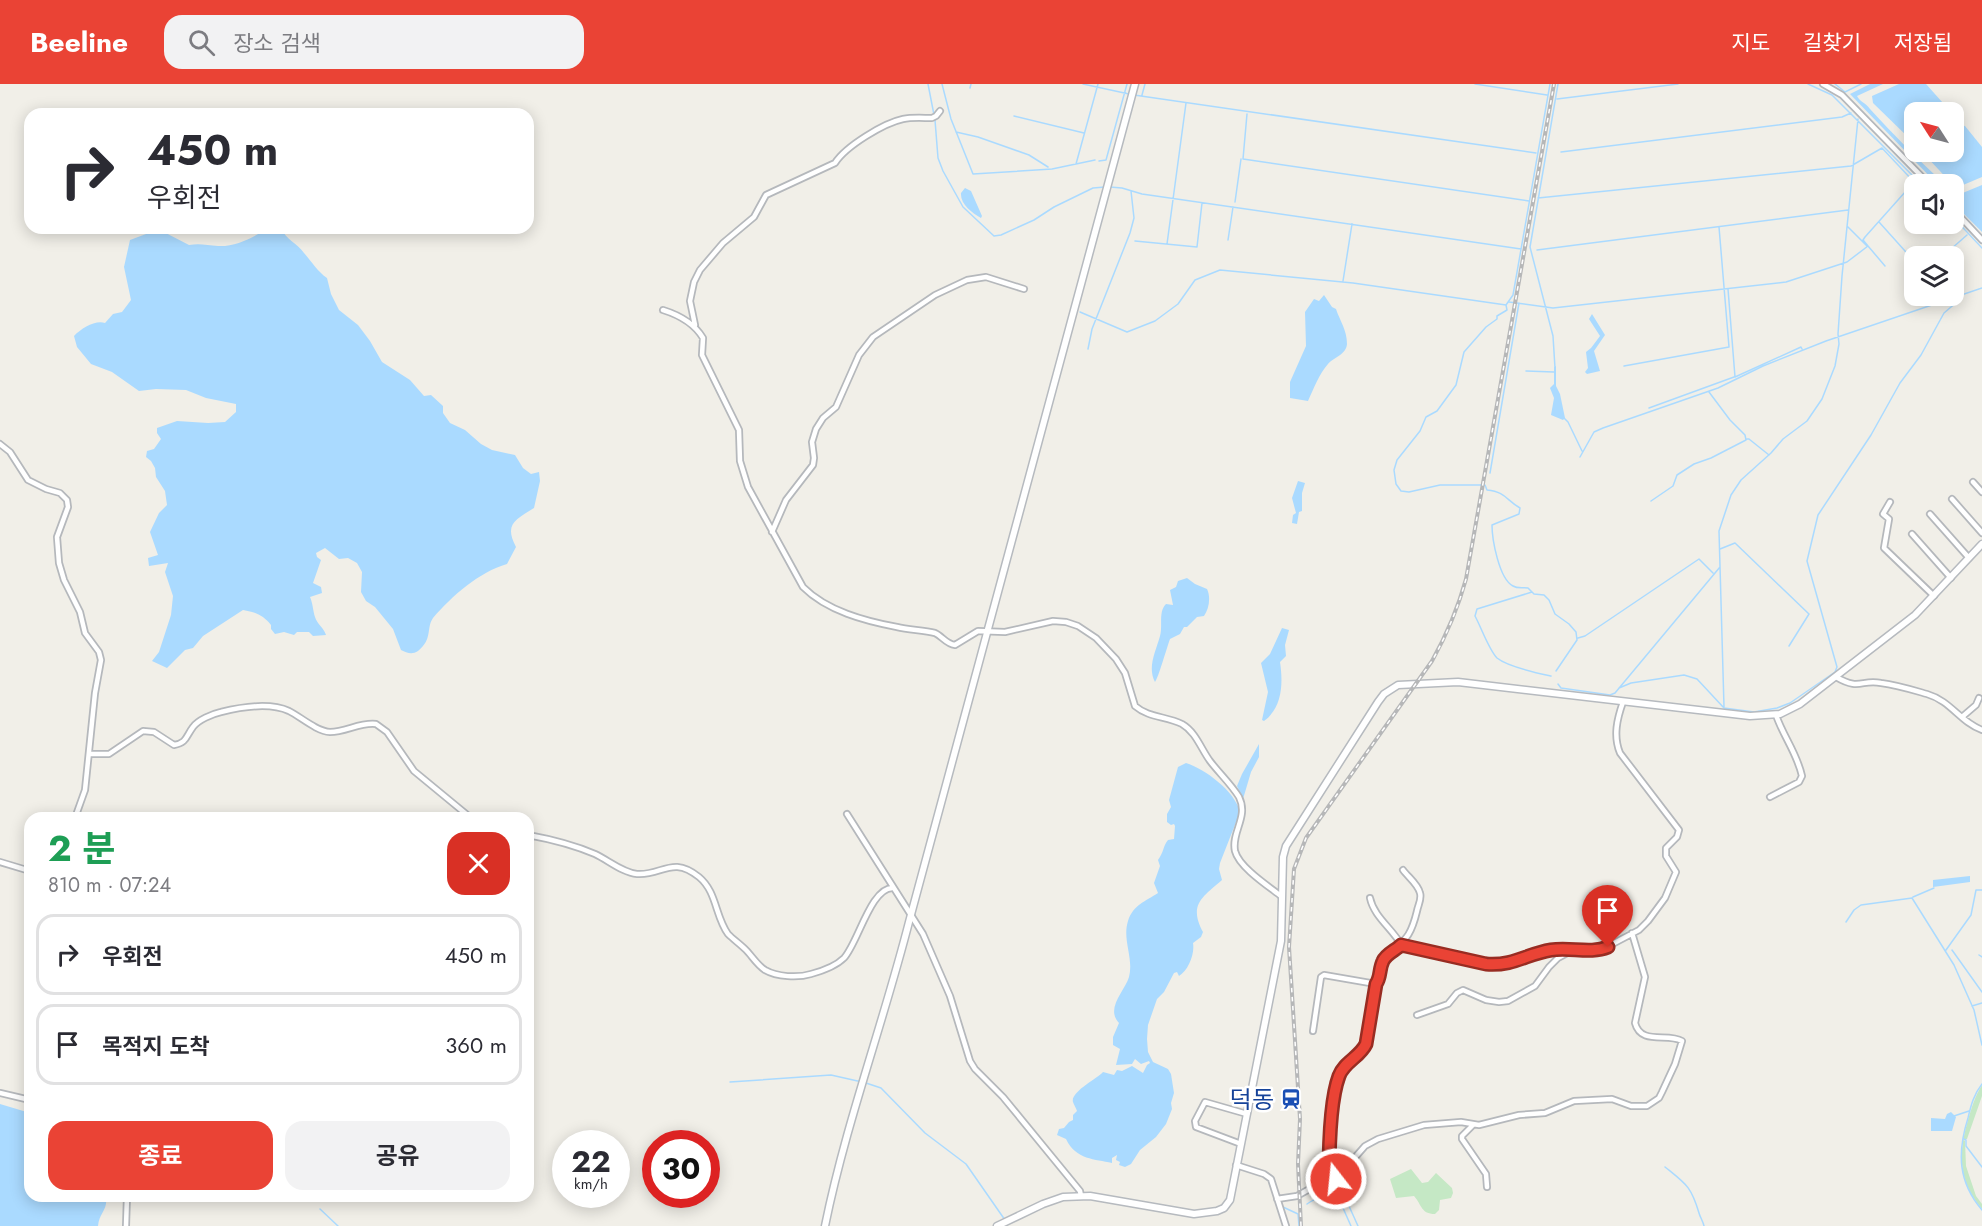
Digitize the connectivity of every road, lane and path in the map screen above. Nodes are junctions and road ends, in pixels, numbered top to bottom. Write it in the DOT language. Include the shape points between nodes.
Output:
graph roads {
  1 [pos="1135,84"];
  2 [pos="1823,84"];
  3 [pos="940,111"];
  4 [pos="1919,174"];
  5 [pos="1964,221"];
  6 [pos="1982,240"];
  7 [pos="1024,289"];
  8 [pos="663,310"];
  9 [pos="696,328"];
  10 [pos="0,444"];
  11 [pos="1973,482"];
  12 [pos="1982,492"];
  13 [pos="1952,499"];
  14 [pos="1890,502"];
  15 [pos="1930,514"];
  16 [pos="772,532"];
  17 [pos="1982,533"];
  18 [pos="1912,534"];
  19 [pos="1982,544"];
  20 [pos="1969,558"];
  21 [pos="1951,578"];
  22 [pos="1934,596"];
  23 [pos="986,630"];
  24 [pos="1836,676"];
  25 [pos="1978,699"];
  26 [pos="1623,702"];
  27 [pos="1776,715"];
  28 [pos="1962,717"];
  29 [pos="1982,730"];
  30 [pos="90,754"];
  31 [pos="1770,797"];
  32 [pos="77,812"];
  33 [pos="464,812"];
  34 [pos="848,814"];
  35 [pos="534,836"];
  36 [pos="0,862"];
  37 [pos="24,869"];
  38 [pos="1402,870"];
  39 [pos="893,888"];
  40 [pos="1281,896"];
  41 [pos="1370,898"];
  42 [pos="912,914"];
  43 [pos="1632,933"];
  44 [pos="1401,945"];
  45 [pos="1574,949"];
  46 [pos="1376,984"];
  47 [pos="1417,1015"];
  48 [pos="1313,1031"];
  49 [pos="0,1093"];
  50 [pos="24,1099"];
  51 [pos="1247,1114"];
  52 [pos="1473,1125"];
  53 [pos="1241,1144"];
  54 [pos="1236,1166"];
  55 [pos="1329,1178"];
  56 [pos="1487,1187"];
  57 [pos="1081,1196"];
  58 [pos="1277,1198"];
  59 [pos="127,1202"];
  60 [pos="126,1226"];
  61 [pos="825,1226"];
  62 [pos="997,1226"];
  63 [pos="1286,1226"];
  1 -- 23 [label="main road"];
  2 -- 4 [label="street" via="1842,95"];
  3 -- 9 [label="street" via="932,118 902,119 871,133 835,163 766,195 754,217 723,243 700,270 690,301"];
  5 -- 6 [label="street"];
  7 -- 16 [label="street" via="986,277 967,280 935,295 873,337 859,355 836,407 816,429 813,465 786,500"];
  8 -- 9 [label="street"];
  9 -- 16 [label="street" via="703,338 702,356 739,430 740,461 748,487"];
  10 -- 30 [label="street" via="28,480 60,493 67,500 57,537 59,563 81,612 85,633 101,660"];
  11 -- 12 [label="street"];
  13 -- 17 [label="street"];
  14 -- 22 [label="street" via="1883,514 1889,519 1884,548"];
  15 -- 20 [label="street"];
  16 -- 23 [label="street" via="802,587 833,609 937,634 954,645 971,633"];
  18 -- 21 [label="street"];
  19 -- 20 [label="main road"];
  20 -- 21 [label="main road"];
  21 -- 22 [label="main road"];
  22 -- 24 [label="main road" via="1901,627"];
  23 -- 40 [label="street" via="1005,632 1060,621 1078,626 1106,647 1125,673 1135,706 1188,728 1232,786 1242,807 1234,844 1237,856"];
  23 -- 42 [label="main road"];
  24 -- 27 [label="main road" via="1800,704"];
  24 -- 28 [label="street" via="1856,686 1878,682 1929,694"];
  25 -- 28 [label="street"];
  26 -- 27 [label="main road" via="1750,716"];
  26 -- 40 [label="main road" via="1458,682 1391,688 1378,702 1286,846"];
  26 -- 43 [label="street" via="1617,720 1620,753 1679,830 1666,848 1666,856 1676,872 1665,898 1648,921"];
  27 -- 31 [label="street" via="1802,776 1799,782"];
  28 -- 29 [label="street"];
  30 -- 32 [label="street"];
  30 -- 33 [label="street" via="109,754 143,731 180,744 193,726 217,713 278,707 329,732 370,723 380,725 414,771"];
  34 -- 39 [label="street"];
  35 -- 39 [label="street" via="594,854 635,874 676,866 690,871 712,894 728,934 766,970 790,976 812,974 839,962 857,939 870,906 883,891"];
  36 -- 37 [label="street"];
  38 -- 44 [label="street" via="1421,894 1412,931"];
  39 -- 42 [label="street"];
  40 -- 51 [label="main road" via="1281,941"];
  41 -- 44 [label="street"];
  42 -- 57 [label="street" via="950,996 970,1061"];
  42 -- 61 [label="main road"];
  43 -- 45 [label="street" via="1601,950"];
  43 -- 52 [label="street" via="1645,977 1636,1028 1654,1038 1673,1037 1682,1041 1659,1098 1639,1107 1612,1099 1574,1101 1545,1113"];
  44 -- 45 [label="street" via="1486,964 1513,963 1551,950"];
  44 -- 46 [label="street" via="1382,961"];
  45 -- 47 [label="street" via="1558,958 1535,986 1508,1001 1486,1000 1463,990 1448,1004"];
  46 -- 48 [label="street" via="1321,977"];
  46 -- 55 [label="street" via="1366,1044 1339,1074"];
  49 -- 50 [label="street"];
  51 -- 53 [label="main road"];
  51 -- 53 [label="street" via="1205,1102 1195,1121 1196,1127"];
  52 -- 55 [label="street" via="1424,1125 1378,1139 1360,1150 1339,1177"];
  52 -- 56 [label="street" via="1462,1139 1486,1174"];
  53 -- 54 [label="main road"];
  54 -- 57 [label="main road" via="1230,1200 1224,1208 1210,1214"];
  54 -- 58 [label="street" via="1271,1179"];
  55 -- 58 [label="street" via="1298,1196"];
  57 -- 62 [label="main road" via="1053,1200"];
  58 -- 63 [label="street"];
  59 -- 60 [label="street"];
}
